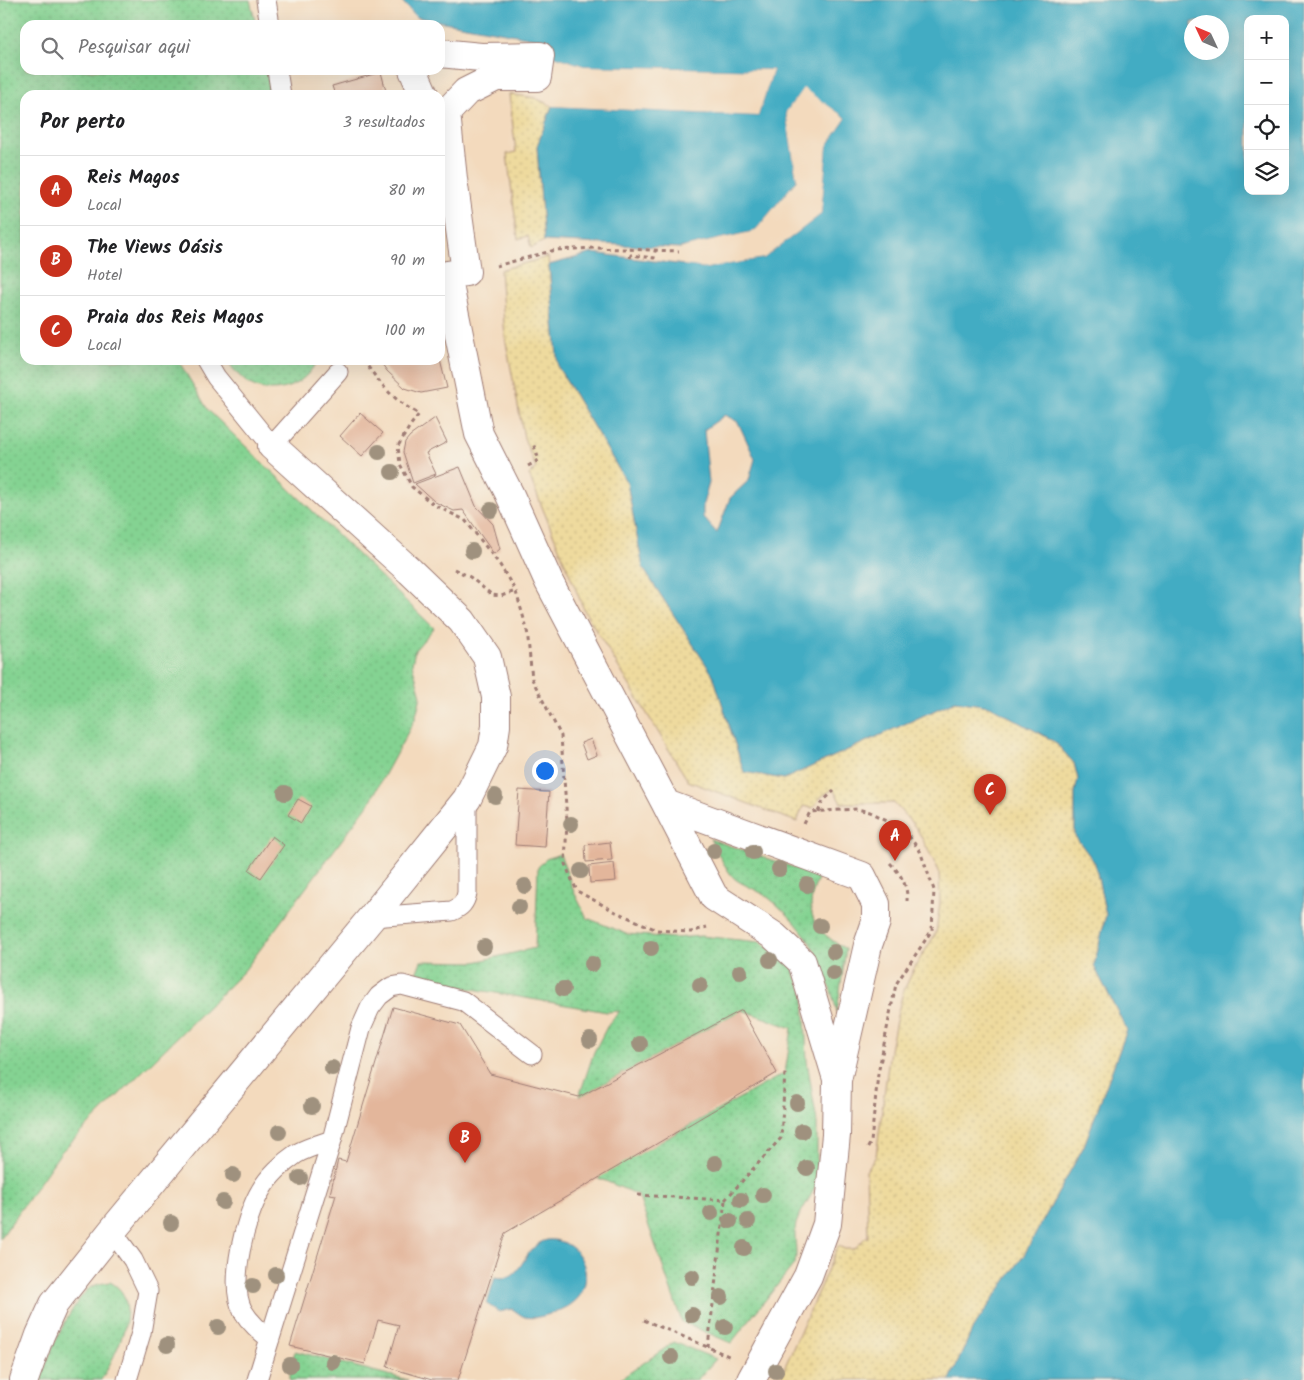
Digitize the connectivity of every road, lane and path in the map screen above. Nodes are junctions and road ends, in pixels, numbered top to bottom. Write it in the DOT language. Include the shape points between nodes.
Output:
graph roads {
  1 [pos="266,0"];
  2 [pos="269,20"];
  3 [pos="445,53"];
  4 [pos="278,75"];
  5 [pos="415,75"];
  6 [pos="280,90"];
  7 [pos="422,90"];
  8 [pos="445,109"];
  9 [pos="445,126"];
  10 [pos="655,251"];
  11 [pos="679,251"];
  12 [pos="630,258"];
  13 [pos="451,274"];
  14 [pos="209,365"];
  15 [pos="367,365"];
  16 [pos="338,372"];
  17 [pos="533,444"];
  18 [pos="272,446"];
  19 [pos="521,470"];
  20 [pos="446,569"];
  21 [pos="520,586"];
  22 [pos="516,592"];
  23 [pos="834,791"];
  24 [pos="467,799"];
  25 [pos="666,804"];
  26 [pos="810,812"];
  27 [pos="818,812"];
  28 [pos="745,916"];
  29 [pos="372,917"];
  30 [pos="532,1054"];
  31 [pos="785,1073"];
  32 [pos="837,1080"];
  33 [pos="332,1140"];
  34 [pos="861,1151"];
  35 [pos="638,1194"];
  36 [pos="726,1200"];
  37 [pos="112,1231"];
  38 [pos="644,1320"];
  39 [pos="270,1339"];
  40 [pos="24,1380"];
  41 [pos="129,1380"];
  42 [pos="257,1380"];
  43 [pos="751,1380"];
  1 -- 2 [label="lane"];
  3 -- 8 [label="street" via="481,57 540,56 537,77 496,78 466,92"];
  4 -- 6 [label="lane"];
  5 -- 7 [label="street"];
  9 -- 13 [label="street" via="452,179"];
  10 -- 11 [label="path"];
  10 -- 12 [label="path" via="654,258 631,255"];
  10 -- 13 [label="path" via="555,250"];
  13 -- 25 [label="street" via="479,434 549,582"];
  14 -- 18 [label="lane"];
  15 -- 22 [label="path" via="390,394 419,414 398,446 400,464 412,487 434,505 465,520 500,565"];
  16 -- 18 [label="lane"];
  17 -- 19 [label="path" via="539,460"];
  18 -- 24 [label="street" via="462,621 487,657 496,697 496,726 493,746"];
  20 -- 22 [label="path" via="470,577 492,595"];
  21 -- 22 [label="path"];
  22 -- 28 [label="path" via="527,628 532,679 561,736 567,821 565,864 577,891 657,930 691,932"];
  23 -- 27 [label="path" via="823,801"];
  24 -- 29 [label="street"];
  24 -- 29 [label="lane" via="466,900 452,911"];
  25 -- 28 [label="street" via="714,897"];
  25 -- 32 [label="street" via="862,876 876,904 876,922"];
  26 -- 27 [label="path"];
  27 -- 34 [label="path" via="857,809 870,812 906,832 920,851 934,890 932,930 896,984 878,1074 871,1142 866,1151"];
  28 -- 32 [label="street" via="774,936 802,962"];
  29 -- 37 [label="street"];
  30 -- 33 [label="lane" via="463,1001 402,984 391,987 370,1008 361,1028"];
  31 -- 36 [label="path" via="781,1138"];
  32 -- 43 [label="street" via="836,1135 827,1224 808,1276"];
  33 -- 39 [label="lane"];
  33 -- 39 [label="lane" via="296,1154 276,1172 261,1189 251,1214 237,1270 237,1291 243,1311"];
  35 -- 36 [label="path"];
  36 -- 38 [label="path" via="708,1347"];
  37 -- 40 [label="street" via="54,1304"];
  37 -- 41 [label="lane" via="133,1260 148,1291"];
  39 -- 42 [label="lane"];
}
